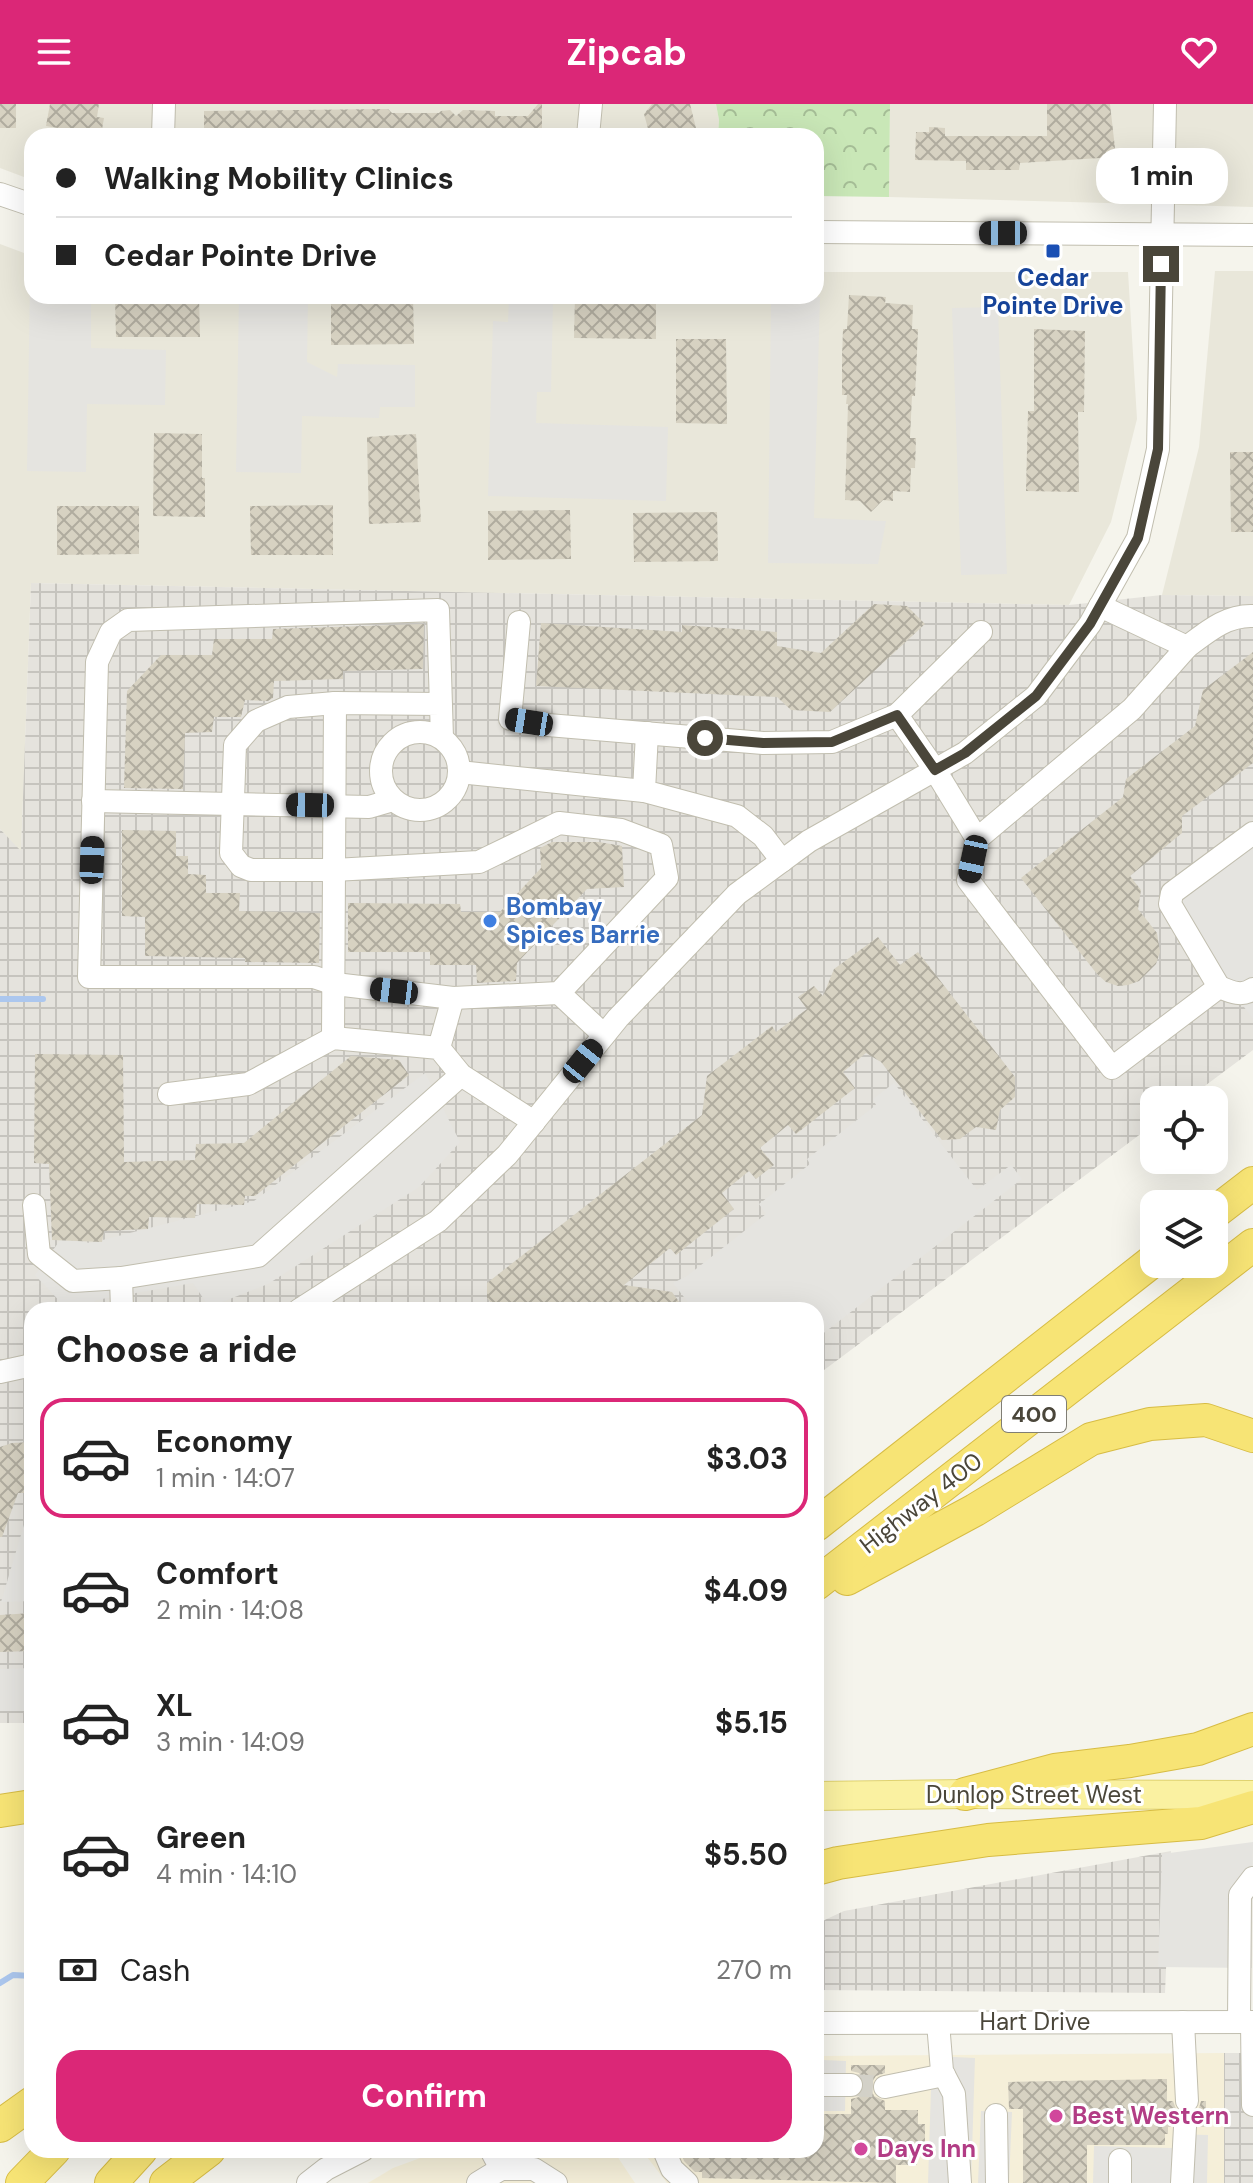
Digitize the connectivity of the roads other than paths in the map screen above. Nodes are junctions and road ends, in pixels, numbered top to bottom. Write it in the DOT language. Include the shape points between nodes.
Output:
graph roads {
  1 [pos="164,104"];
  2 [pos="591,104"];
  3 [pos="1165,104"];
  4 [pos="163,128"];
  5 [pos="589,128"];
  6 [pos="0,194"];
  7 [pos="24,202"];
  8 [pos="824,232"];
  9 [pos="1162,233"];
  10 [pos="1253,235"];
  11 [pos="1100,606"];
  12 [pos="1253,616"];
  13 [pos="519,622"];
  14 [pos="981,632"];
  15 [pos="1187,647"];
  16 [pos="335,703"];
  17 [pos="441,704"];
  18 [pos="897,715"];
  19 [pos="647,733"];
  20 [pos="442,738"];
  21 [pos="935,770"];
  22 [pos="459,772"];
  23 [pos="644,791"];
  24 [pos="393,800"];
  25 [pos="93,801"];
  26 [pos="233,804"];
  27 [pos="334,806"];
  28 [pos="1253,833"];
  29 [pos="977,839"];
  30 [pos="782,861"];
  31 [pos="334,870"];
  32 [pos="335,984"];
  33 [pos="1219,987"];
  34 [pos="1253,989"];
  35 [pos="559,993"];
  36 [pos="453,998"];
  37 [pos="604,1035"];
  38 [pos="333,1038"];
  39 [pos="439,1048"];
  40 [pos="461,1075"];
  41 [pos="169,1094"];
  42 [pos="534,1122"];
  43 [pos="1253,1183"];
  44 [pos="1228,1202"];
  45 [pos="34,1205"];
  46 [pos="1253,1245"];
  47 [pos="1140,1271"];
  48 [pos="121,1278"];
  49 [pos="122,1302"];
  50 [pos="311,1302"];
  51 [pos="24,1367"];
  52 [pos="0,1372"];
  53 [pos="1253,1436"];
  54 [pos="824,1519"];
  55 [pos="824,1578"];
  56 [pos="824,1592"];
  57 [pos="1253,1729"];
  58 [pos="965,1794"];
  59 [pos="0,1795"];
  60 [pos="1253,1795"];
  61 [pos="24,1796"];
  62 [pos="824,1796"];
  63 [pos="24,1807"];
  64 [pos="1253,1807"];
  65 [pos="0,1811"];
  66 [pos="824,1867"];
  67 [pos="1253,1878"];
  68 [pos="1246,1980"];
  69 [pos="1183,2022"];
  70 [pos="1248,2022"];
  71 [pos="824,2023"];
  72 [pos="938,2023"];
  73 [pos="944,2075"];
  74 [pos="824,2085"];
  75 [pos="851,2085"];
  76 [pos="885,2087"];
  77 [pos="1187,2101"];
  78 [pos="1253,2105"];
  79 [pos="24,2109"];
  80 [pos="996,2115"];
  81 [pos="0,2126"];
  82 [pos="1185,2127"];
  83 [pos="46,2158"];
  84 [pos="134,2158"];
  85 [pos="199,2158"];
  86 [pos="347,2158"];
  87 [pos="667,2158"];
  88 [pos="496,2160"];
  89 [pos="1120,2160"];
  90 [pos="22,2183"];
  91 [pos="111,2183"];
  92 [pos="166,2183"];
  93 [pos="308,2183"];
  94 [pos="478,2183"];
  95 [pos="556,2183"];
  96 [pos="687,2183"];
  97 [pos="960,2183"];
  98 [pos="997,2183"];
  99 [pos="1120,2183"];
  100 [pos="1182,2183"];
  1 -- 4 [label="street"];
  2 -- 5 [label="street"];
  3 -- 9 [label="street"];
  6 -- 7 [label="street"];
  8 -- 9 [label="street"];
  9 -- 10 [label="street"];
  9 -- 11 [label="street" via="1158,449 1138,538"];
  11 -- 15 [label="street"];
  11 -- 21 [label="street" via="1036,696 965,753"];
  12 -- 15 [label="street" via="1217,624"];
  13 -- 19 [label="street" via="510,719"];
  14 -- 18 [label="street"];
  15 -- 29 [label="street" via="1132,709"];
  16 -- 17 [label="street"];
  16 -- 26 [label="street" via="288,707 256,721 235,745"];
  16 -- 27 [label="street"];
  17 -- 20 [label="street"];
  17 -- 25 [label="street" via="438,610 128,620 111,632 97,662"];
  18 -- 19 [label="street" via="832,742 763,743"];
  18 -- 21 [label="street"];
  19 -- 23 [label="street"];
  20 -- 22 [label="street" via="457,759"];
  20 -- 24 [label="street" via="430,733 404,735 385,752 381,778"];
  21 -- 29 [label="street"];
  21 -- 30 [label="street"];
  22 -- 23 [label="street"];
  22 -- 24 [label="street" via="457,784 441,804 416,810"];
  23 -- 30 [label="street" via="737,816 763,836"];
  24 -- 27 [label="street" via="369,807"];
  25 -- 26 [label="street"];
  25 -- 32 [label="street" via="89,977 314,977"];
  26 -- 27 [label="street"];
  26 -- 31 [label="street" via="231,853 241,866"];
  27 -- 31 [label="street"];
  28 -- 33 [label="street" via="1172,893 1170,904"];
  29 -- 33 [label="street" via="968,880 1112,1068"];
  30 -- 37 [label="street" via="737,894"];
  31 -- 32 [label="street"];
  31 -- 35 [label="street" via="479,862 559,823 621,830 661,845 667,878"];
  32 -- 36 [label="street"];
  32 -- 38 [label="street"];
  33 -- 34 [label="street" via="1235,993"];
  35 -- 36 [label="street"];
  35 -- 37 [label="street"];
  36 -- 39 [label="street"];
  37 -- 42 [label="street"];
  38 -- 39 [label="street"];
  38 -- 41 [label="street" via="248,1084"];
  39 -- 40 [label="street"];
  40 -- 42 [label="street"];
  40 -- 48 [label="street" via="258,1256"];
  42 -- 50 [label="street" via="438,1221"];
  43 -- 44 [label="highway"];
  45 -- 48 [label="street" via="39,1254 73,1281"];
  46 -- 55 [label="highway, Highway 400 / 400"];
  47 -- 54 [label="highway, Highway 400 / 400"];
  48 -- 49 [label="street"];
  51 -- 52 [label="street"];
  53 -- 56 [label="highway" via="1206,1420 1150,1424 1091,1439 975,1510"];
  57 -- 58 [label="highway" via="1198,1749 1055,1770"];
  58 -- 60 [label="main road, Dunlop Street West"];
  58 -- 62 [label="main road, Dunlop Street West"];
  59 -- 61 [label="main road"];
  63 -- 65 [label="highway"];
  64 -- 66 [label="highway" via="1201,1823 988,1840"];
  67 -- 68 [label="street" via="1240,1895"];
  68 -- 70 [label="street"];
  69 -- 70 [label="street, Hart Drive"];
  69 -- 72 [label="street, Hart Drive"];
  69 -- 77 [label="street"];
  70 -- 78 [label="street"];
  71 -- 72 [label="street, Hart Drive"];
  72 -- 73 [label="street"];
  73 -- 76 [label="street"];
  73 -- 97 [label="street" via="954,2094"];
  74 -- 75 [label="street"];
  79 -- 81 [label="highway"];
  80 -- 98 [label="street"];
  82 -- 100 [label="street"];
  83 -- 90 [label="highway"];
  84 -- 91 [label="highway"];
  85 -- 92 [label="highway"];
  86 -- 93 [label="street"];
  87 -- 96 [label="street"];
  88 -- 94 [label="street"];
  88 -- 95 [label="street" via="534,2169"];
  89 -- 99 [label="street"];
}
